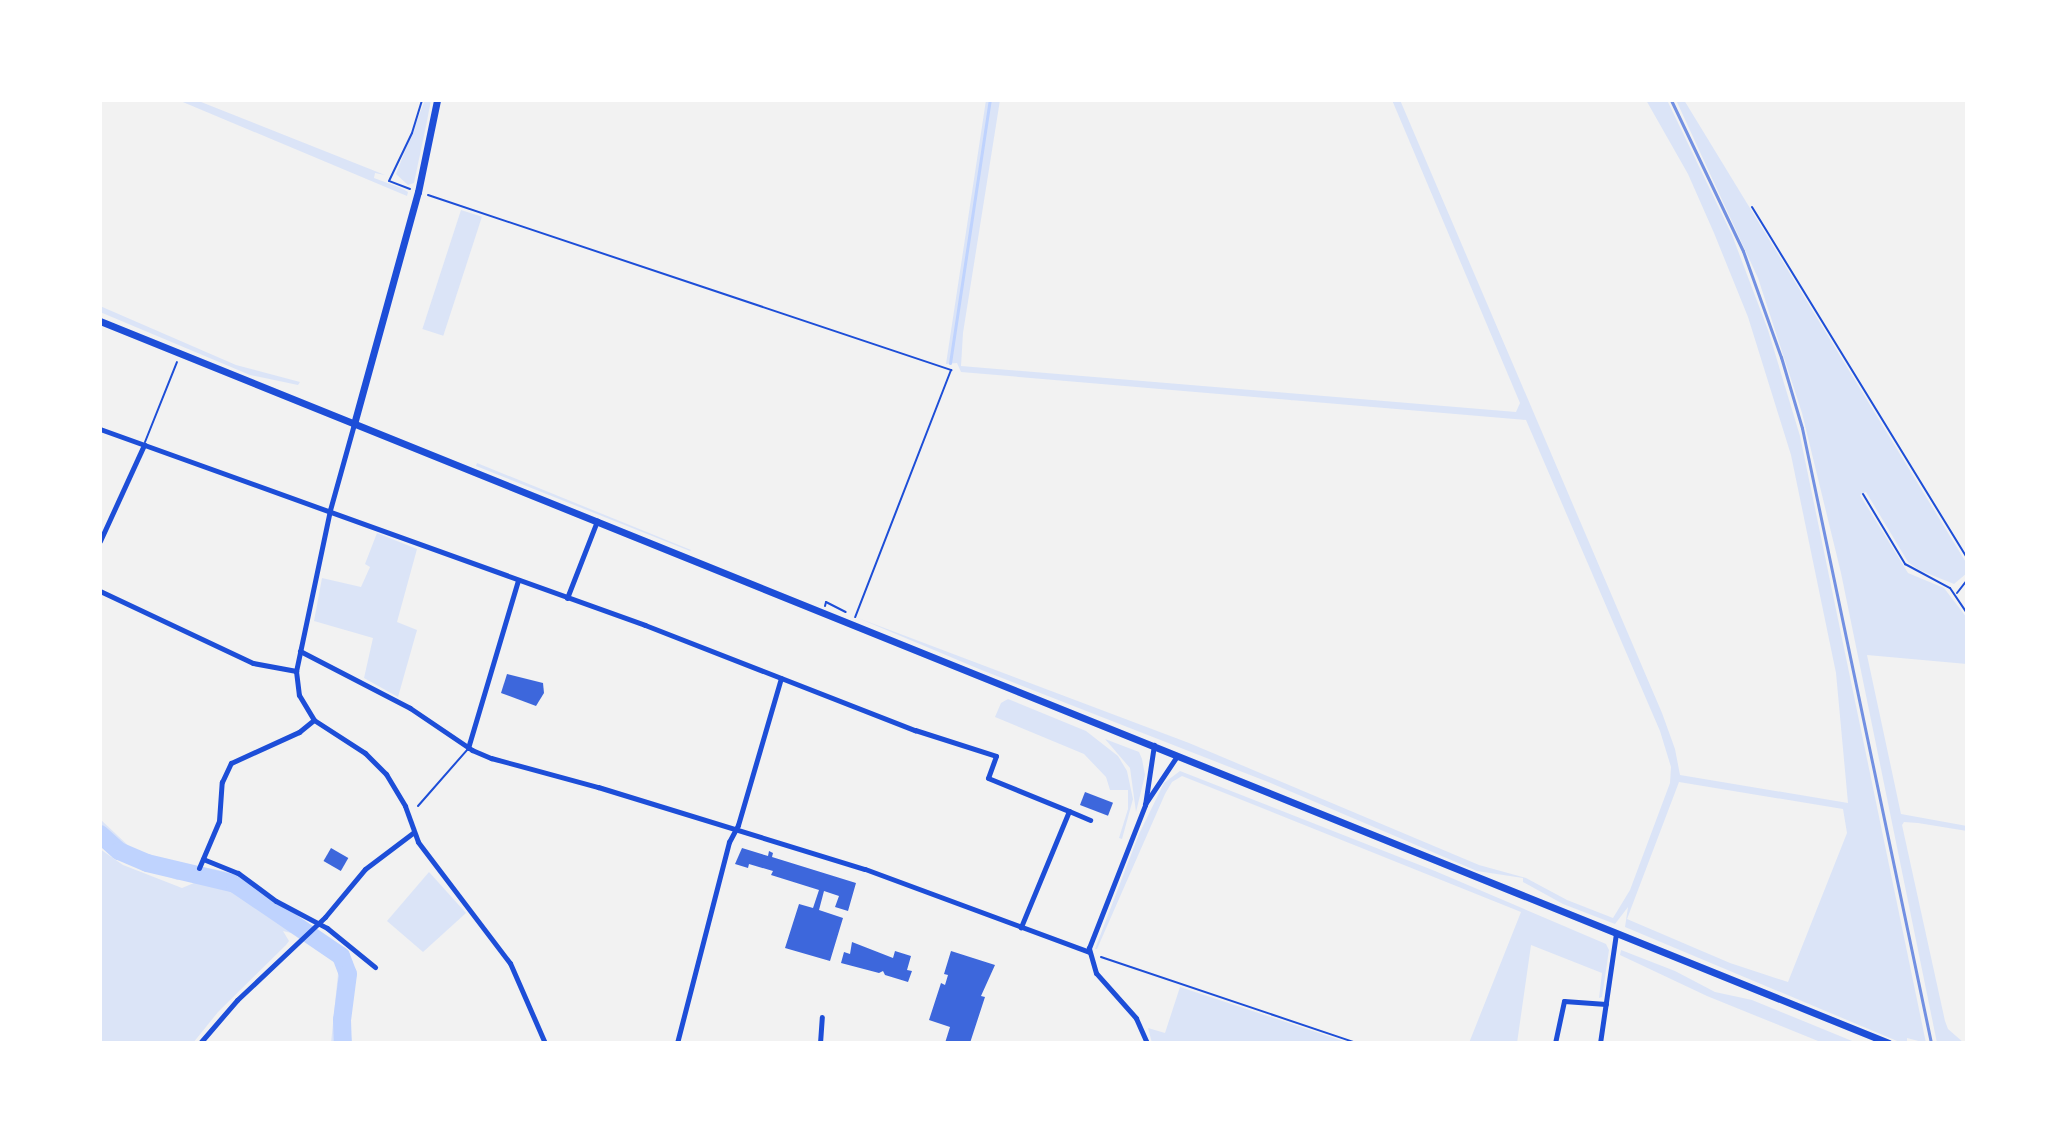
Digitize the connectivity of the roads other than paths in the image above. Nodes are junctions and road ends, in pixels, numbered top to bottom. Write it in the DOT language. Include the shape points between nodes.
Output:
graph roads {
  1 [pos="437,100"];
  2 [pos="100,321"];
  3 [pos="177,362"];
  4 [pos="354,424"];
  5 [pos="100,429"];
  6 [pos="144,445"];
  7 [pos="330,510"];
  8 [pos="597,521"];
  9 [pos="100,541"];
  10 [pos="518,580"];
  11 [pos="100,591"];
  12 [pos="567,598"];
  13 [pos="300,651"];
  14 [pos="296,671"];
  15 [pos="781,678"];
  16 [pos="314,720"];
  17 [pos="1154,744"];
  18 [pos="468,748"];
  19 [pos="1179,754"];
  20 [pos="1145,805"];
  21 [pos="418,806"];
  22 [pos="1069,811"];
  23 [pos="1090,820"];
  24 [pos="735,829"];
  25 [pos="414,832"];
  26 [pos="203,859"];
  27 [pos="199,868"];
  28 [pos="319,924"];
  29 [pos="1021,927"];
  30 [pos="1616,933"];
  31 [pos="1089,952"];
  32 [pos="375,967"];
  33 [pos="1606,1004"];
  34 [pos="822,1017"];
  35 [pos="200,1043"];
  36 [pos="545,1043"];
  37 [pos="677,1043"];
  38 [pos="820,1043"];
  39 [pos="1147,1043"];
  40 [pos="1555,1043"];
  41 [pos="1600,1043"];
  42 [pos="1889,1043"];
  1 -- 4 [label="main road" via="418,192"];
  2 -- 4 [label="main road"];
  3 -- 6 [label="lane"];
  4 -- 7 [label="street"];
  4 -- 8 [label="main road"];
  5 -- 6 [label="street"];
  6 -- 7 [label="street"];
  6 -- 9 [label="street"];
  7 -- 10 [label="street"];
  7 -- 13 [label="street"];
  8 -- 12 [label="street"];
  8 -- 17 [label="main road"];
  10 -- 12 [label="street"];
  10 -- 18 [label="street"];
  11 -- 14 [label="street" via="253,663"];
  12 -- 15 [label="street"];
  13 -- 14 [label="street"];
  13 -- 18 [label="street" via="410,708"];
  14 -- 16 [label="street" via="302,703"];
  15 -- 22 [label="street" via="996,756 988,778"];
  15 -- 24 [label="street"];
  16 -- 25 [label="street" via="379,766 401,797"];
  16 -- 26 [label="street" via="231,763 222,782 219,821"];
  17 -- 19 [label="main road"];
  17 -- 20 [label="street"];
  18 -- 21 [label="lane"];
  18 -- 24 [label="street" via="500,762"];
  19 -- 20 [label="street"];
  19 -- 30 [label="main road"];
  20 -- 31 [label="street"];
  22 -- 23 [label="street"];
  22 -- 29 [label="street"];
  24 -- 29 [label="street" via="899,880"];
  24 -- 37 [label="street"];
  25 -- 28 [label="street" via="365,869"];
  25 -- 36 [label="street" via="510,963"];
  26 -- 27 [label="street"];
  26 -- 28 [label="street" via="238,873"];
  28 -- 32 [label="street"];
  28 -- 35 [label="street" via="237,1000"];
  29 -- 31 [label="street"];
  30 -- 33 [label="street"];
  30 -- 42 [label="main road"];
  31 -- 39 [label="street" via="1096,973 1136,1018"];
  33 -- 40 [label="street" via="1564,1001"];
  33 -- 41 [label="street"];
  34 -- 38 [label="street"];
}
